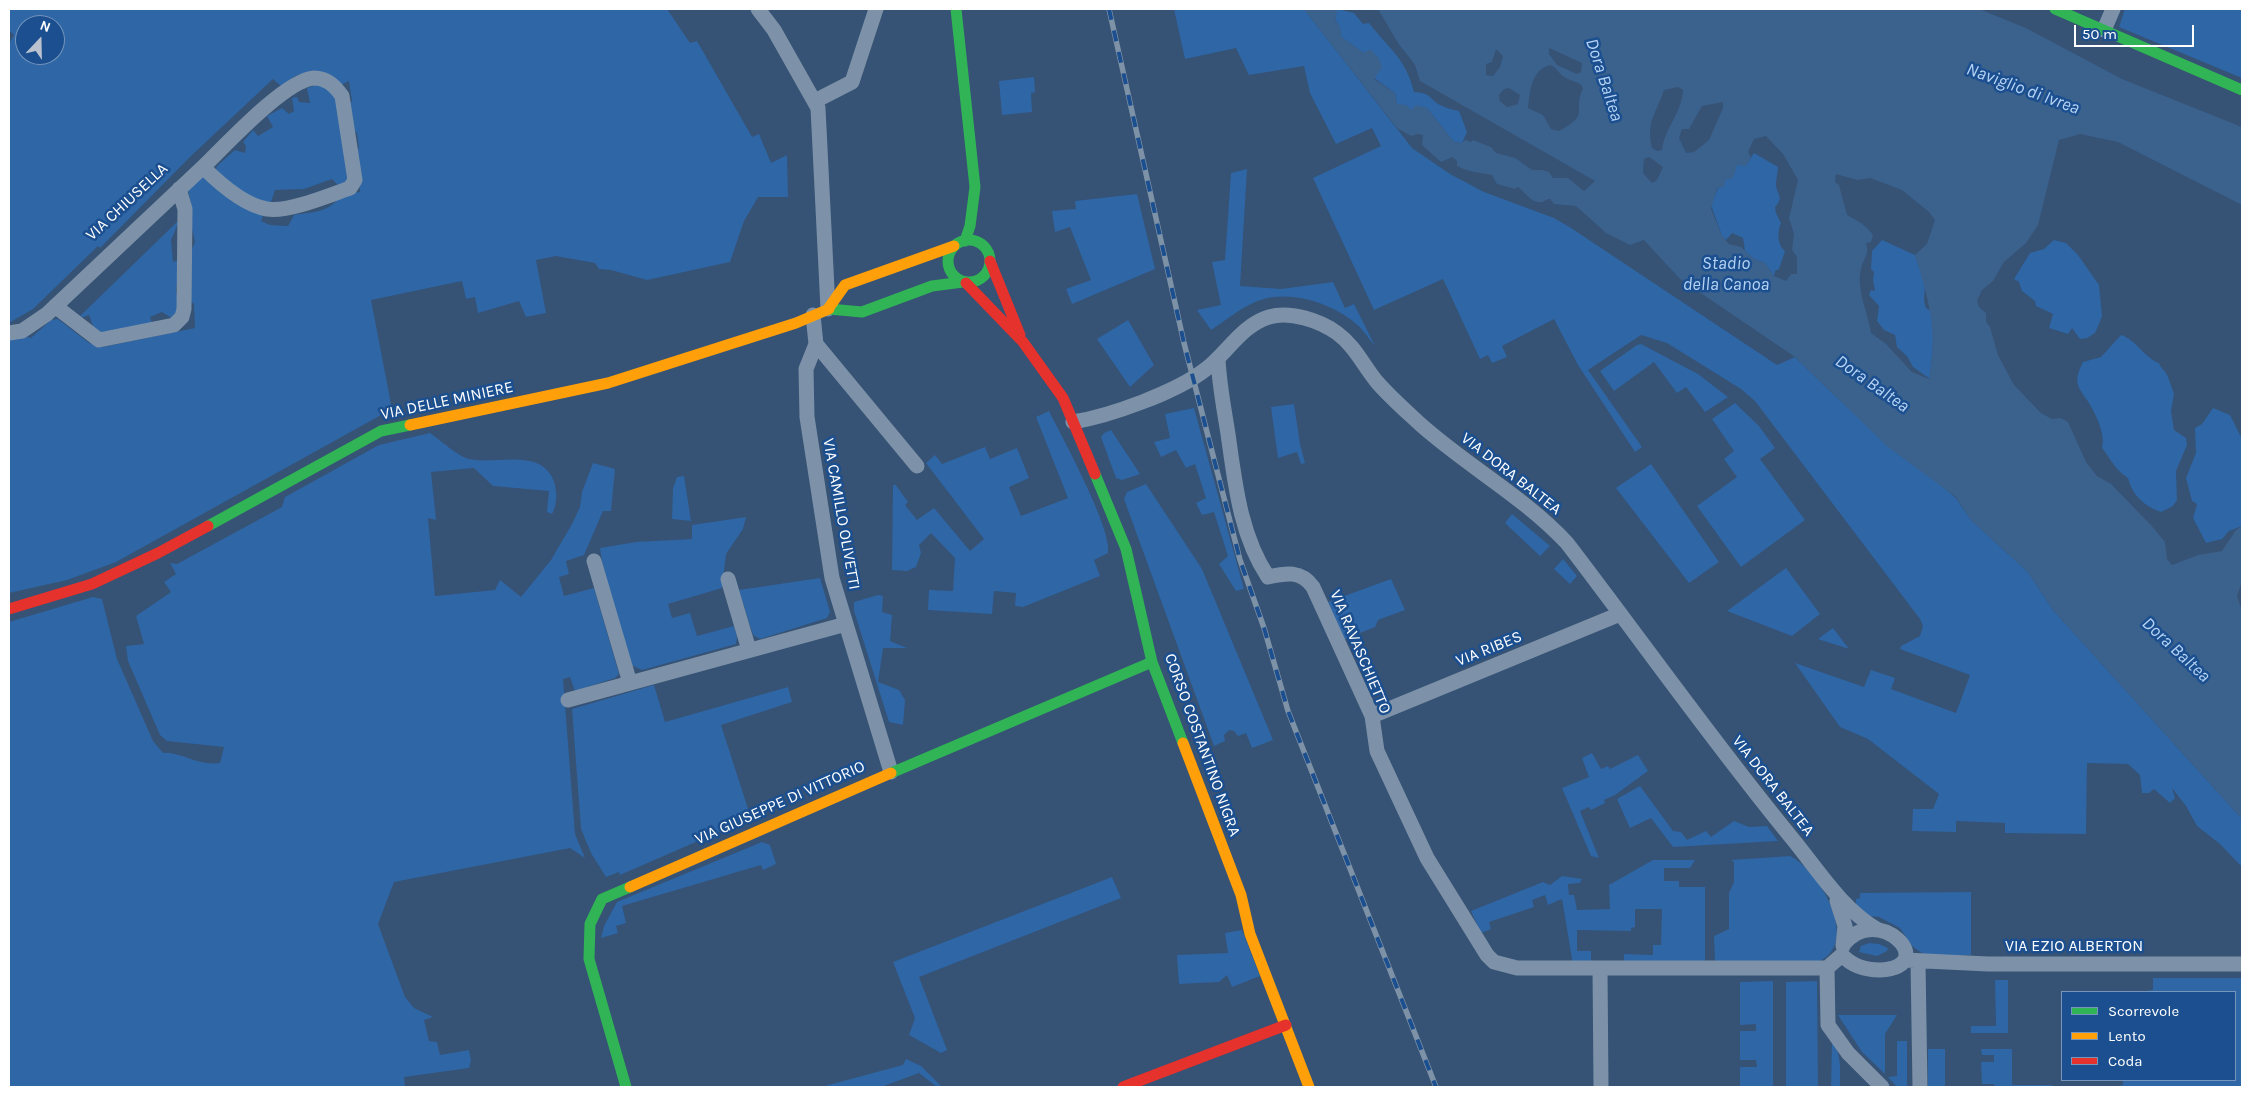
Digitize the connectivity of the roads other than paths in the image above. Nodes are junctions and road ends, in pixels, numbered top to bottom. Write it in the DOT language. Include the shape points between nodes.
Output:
graph roads {
  1 [pos="758,9"];
  2 [pos="876,9"];
  3 [pos="956,9"];
  4 [pos="2055,9"];
  5 [pos="2112,9"];
  6 [pos="2104,30"];
  7 [pos="2242,90"];
  8 [pos="262,98"];
  9 [pos="816,100"];
  10 [pos="203,167"];
  11 [pos="976,187"];
  12 [pos="179,189"];
  13 [pos="959,243"];
  14 [pos="984,246"];
  15 [pos="990,261"];
  16 [pos="964,282"];
  17 [pos="55,306"];
  18 [pos="828,309"];
  19 [pos="813,315"];
  20 [pos="12,332"];
  21 [pos="1023,342"];
  22 [pos="816,344"];
  23 [pos="1218,358"];
  24 [pos="1074,422"];
  25 [pos="917,466"];
  26 [pos="594,561"];
  27 [pos="728,579"];
  28 [pos="9,609"];
  29 [pos="1620,614"];
  30 [pos="846,624"];
  31 [pos="749,650"];
  32 [pos="1152,662"];
  33 [pos="630,682"];
  34 [pos="568,700"];
  35 [pos="1372,716"];
  36 [pos="891,772"];
  37 [pos="1833,893"];
  38 [pos="1878,930"];
  39 [pos="1842,950"];
  40 [pos="1912,961"];
  41 [pos="2242,964"];
  42 [pos="1600,968"];
  43 [pos="1827,968"];
  44 [pos="1286,1026"];
  45 [pos="626,1087"];
  46 [pos="1123,1087"];
  47 [pos="1309,1087"];
  48 [pos="1601,1087"];
  49 [pos="1882,1087"];
  50 [pos="1920,1087"];
  1 -- 9 [label="street"];
  2 -- 9 [label="street" via="852,82"];
  3 -- 11 [label="main road"];
  4 -- 6 [label="main road"];
  5 -- 6 [label="street"];
  6 -- 7 [label="main road"];
  8 -- 20 [label="street, VIA CHIUSELLA"];
  9 -- 18 [label="street"];
  10 -- 10 [label="street, VIA CHIUSELLA" via="221,185 267,209 300,205 350,188 355,180 342,96 329,82 306,79 274,100"];
  10 -- 12 [label="street, VIA CHIUSELLA"];
  11 -- 13 [label="main road" via="970,226"];
  11 -- 14 [label="main road" via="983,204"];
  12 -- 17 [label="street, VIA CHIUSELLA"];
  12 -- 17 [label="street, VIA CHIUSELLA" via="185,209 184,309 178,322 98,340"];
  13 -- 14 [label="main road" via="974,241"];
  13 -- 16 [label="main road" via="949,256 949,268"];
  13 -- 18 [label="main road" via="845,285"];
  14 -- 15 [label="main road"];
  15 -- 16 [label="main road" via="982,278"];
  15 -- 21 [label="main road, CORSO COSTANTINO NIGRA"];
  16 -- 18 [label="main road, VIA DELLE MINIERE" via="932,286 862,312"];
  16 -- 21 [label="main road, CORSO COSTANTINO NIGRA"];
  17 -- 20 [label="street, VIA CHIUSELLA" via="32,325"];
  18 -- 19 [label="main road, VIA DELLE MINIERE"];
  19 -- 22 [label="street, VIA CAMILLO OLIVETTI"];
  19 -- 28 [label="main road, VIA DELLE MINIERE" via="608,383 381,431 158,552 92,584"];
  21 -- 24 [label="main road, CORSO COSTANTINO NIGRA" via="1062,398"];
  22 -- 25 [label="street"];
  22 -- 30 [label="street, VIA CAMILLO OLIVETTI" via="806,368 807,417 832,578"];
  23 -- 24 [label="street, VIA DORA BALTEA" via="1182,385 1100,418"];
  23 -- 29 [label="street, VIA DORA BALTEA" via="1250,325 1270,316 1312,320 1336,332 1354,348 1377,382 1418,422 1547,522 1567,543"];
  23 -- 35 [label="street, VIA RAVASCHIETTO" via="1232,478 1261,567 1268,577 1289,572 1307,579"];
  24 -- 32 [label="main road, CORSO COSTANTINO NIGRA" via="1126,549"];
  26 -- 33 [label="street"];
  27 -- 31 [label="street"];
  29 -- 35 [label="street, VIA RIBES"];
  29 -- 37 [label="street, VIA DORA BALTEA"];
  30 -- 31 [label="street"];
  30 -- 36 [label="street, VIA CAMILLO OLIVETTI"];
  31 -- 33 [label="street"];
  32 -- 36 [label="main road, VIA GIUSEPPE DI VITTORIO"];
  32 -- 44 [label="main road, CORSO COSTANTINO NIGRA" via="1241,895 1250,934"];
  33 -- 34 [label="street"];
  35 -- 42 [label="street, VIA RAVASCHIETTO" via="1377,752 1427,858 1487,955 1494,962 1517,968"];
  36 -- 45 [label="main road, VIA GIUSEPPE DI VITTORIO" via="602,899 590,924 589,959"];
  37 -- 38 [label="street, VIA DORA BALTEA" via="1858,918"];
  37 -- 39 [label="street, VIA DORA BALTEA" via="1845,926"];
  38 -- 39 [label="street" via="1860,931 1850,936"];
  38 -- 40 [label="street, VIA DORA BALTEA" via="1901,941"];
  39 -- 40 [label="street" via="1850,963 1868,969 1893,969"];
  39 -- 43 [label="street"];
  40 -- 41 [label="street, VIA EZIO ALBERTON"];
  40 -- 50 [label="street"];
  42 -- 43 [label="street"];
  42 -- 48 [label="street"];
  43 -- 49 [label="street" via="1828,1025 1848,1052"];
  44 -- 46 [label="main road"];
  44 -- 47 [label="main road, CORSO COSTANTINO NIGRA"];
}
